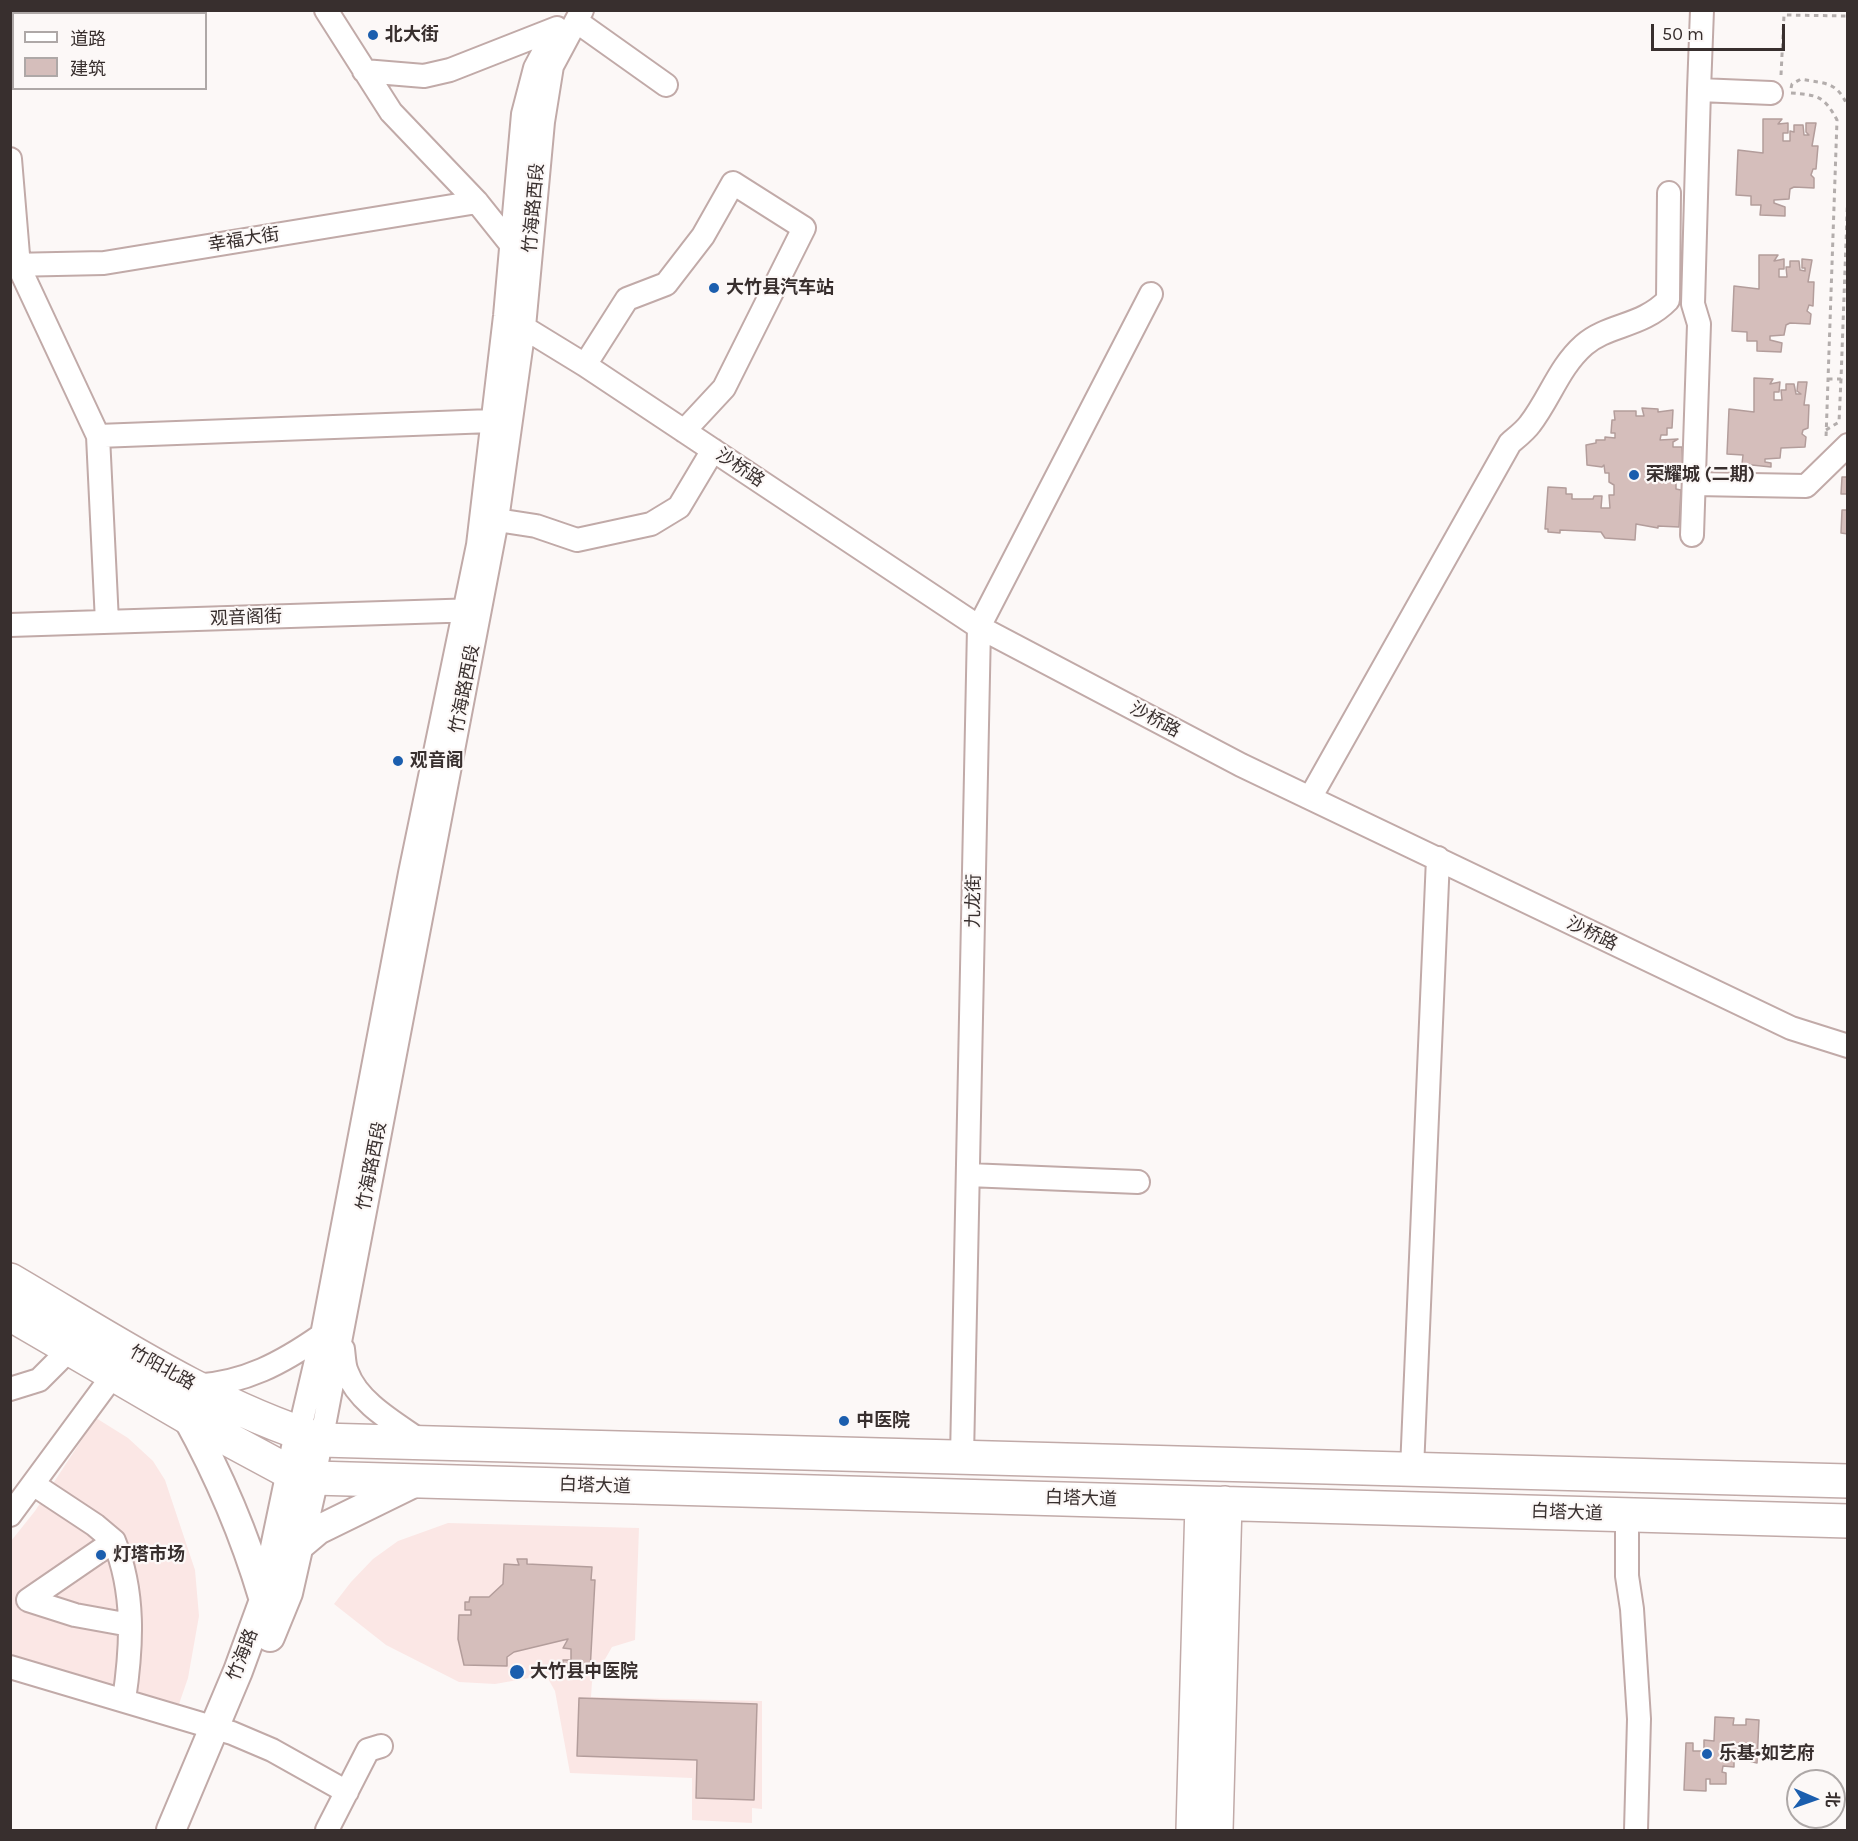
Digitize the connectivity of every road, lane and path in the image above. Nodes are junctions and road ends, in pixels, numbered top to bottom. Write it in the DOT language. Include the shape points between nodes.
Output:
graph roads {
  1 [pos="326,10"];
  2 [pos="1701,10"];
  3 [pos="1848,16"];
  4 [pos="570,17"];
  5 [pos="364,71"];
  6 [pos="666,85"];
  7 [pos="1699,90"];
  8 [pos="1780,93"];
  9 [pos="1848,107"];
  10 [pos="10,159"];
  11 [pos="1848,189"];
  12 [pos="1669,193"];
  13 [pos="477,202"];
  14 [pos="512,246"];
  15 [pos="13,262"];
  16 [pos="529,267"];
  17 [pos="1151,294"];
  18 [pos="515,321"];
  19 [pos="585,365"];
  20 [pos="1828,379"];
  21 [pos="1841,379"];
  22 [pos="491,421"];
  23 [pos="1826,430"];
  24 [pos="684,431"];
  25 [pos="98,436"];
  26 [pos="1848,444"];
  27 [pos="713,450"];
  28 [pos="1825,467"];
  29 [pos="1695,484"];
  30 [pos="497,520"];
  31 [pos="1692,535"];
  32 [pos="472,610"];
  33 [pos="107,622"];
  34 [pos="10,625"];
  35 [pos="979,627"];
  36 [pos="1310,798"];
  37 [pos="1438,858"];
  38 [pos="1848,1046"];
  39 [pos="968,1175"];
  40 [pos="1138,1182"];
  41 [pos="10,1280"];
  42 [pos="10,1314"];
  43 [pos="332,1336"];
  44 [pos="70,1348"];
  45 [pos="114,1374"];
  46 [pos="10,1389"];
  47 [pos="190,1402"];
  48 [pos="310,1436"];
  49 [pos="422,1442"];
  50 [pos="962,1457"];
  51 [pos="1412,1469"];
  52 [pos="303,1475"];
  53 [pos="418,1481"];
  54 [pos="1848,1481"];
  55 [pos="33,1484"];
  56 [pos="1214,1503"];
  57 [pos="10,1515"];
  58 [pos="1627,1515"];
  59 [pos="1848,1521"];
  60 [pos="114,1541"];
  61 [pos="299,1546"];
  62 [pos="264,1600"];
  63 [pos="130,1625"];
  64 [pos="10,1667"];
  65 [pos="124,1700"];
  66 [pos="224,1729"];
  67 [pos="381,1746"];
  68 [pos="347,1792"];
  69 [pos="171,1830"];
  70 [pos="191,1830"];
  71 [pos="327,1830"];
  72 [pos="1193,1830"];
  73 [pos="1216,1830"];
  74 [pos="1636,1830"];
  1 -- 5 [label="street"];
  2 -- 7 [label="street"];
  3 -- 8 [label="path" via="1784,15"];
  4 -- 5 [label="street" via="450,70 424,76"];
  4 -- 6 [label="street"];
  4 -- 14 [label="street, 竹海路西段" via="535,68 524,114"];
  4 -- 16 [label="street, 竹海路西段" via="552,66"];
  5 -- 13 [label="street" via="390,112"];
  7 -- 8 [label="street"];
  7 -- 29 [label="street" via="1693,304 1699,324"];
  8 -- 9 [label="path" via="1801,79 1833,86 1841,91"];
  8 -- 20 [label="path" via="1811,94 1827,101 1837,120"];
  10 -- 15 [label="street"];
  11 -- 21 [label="path"];
  12 -- 36 [label="street" via="1668,300 1638,322 1595,336 1566,363 1530,425 1510,443"];
  13 -- 14 [label="street"];
  13 -- 15 [label="street, 幸福大街" via="104,263"];
  14 -- 16 [label="street"];
  14 -- 18 [label="street, 竹海路西段"];
  15 -- 25 [label="street"];
  16 -- 18 [label="street, 竹海路西段"];
  17 -- 35 [label="street"];
  18 -- 19 [label="street, 沙桥路"];
  18 -- 22 [label="street, 竹海路西段"];
  18 -- 30 [label="street, 竹海路西段"];
  19 -- 24 [label="street, 沙桥路"];
  19 -- 24 [label="street" via="627,299 666,284 703,236 733,183 804,228 724,388"];
  20 -- 21 [label="path"];
  20 -- 23 [label="path"];
  21 -- 23 [label="path" via="1839,422"];
  22 -- 25 [label="street"];
  22 -- 32 [label="street, 竹海路西段"];
  23 -- 28 [label="path"];
  24 -- 27 [label="street, 沙桥路"];
  25 -- 33 [label="street"];
  26 -- 28 [label="street"];
  27 -- 30 [label="street" via="679,507 651,524 577,540 536,526"];
  27 -- 35 [label="street, 沙桥路"];
  28 -- 29 [label="street" via="1806,486"];
  29 -- 31 [label="street"];
  30 -- 32 [label="street, 竹海路西段"];
  32 -- 33 [label="street, 观音阁街"];
  32 -- 43 [label="street, 竹海路西段" via="360,1232"];
  33 -- 34 [label="street, 观音阁街"];
  35 -- 36 [label="street, 沙桥路"];
  35 -- 39 [label="street, 九龙街"];
  36 -- 37 [label="street, 沙桥路"];
  37 -- 38 [label="street, 沙桥路" via="1791,1029"];
  37 -- 51 [label="street"];
  39 -- 40 [label="street"];
  39 -- 50 [label="street, 九龙街"];
  41 -- 47 [label="highway, 竹阳北路"];
  42 -- 44 [label="highway, 竹阳北路"];
  43 -- 47 [label="street" via="254,1376 223,1384"];
  43 -- 48 [label="street, 竹海路西段"];
  43 -- 49 [label="street" via="346,1372 360,1393"];
  44 -- 45 [label="highway, 竹阳北路"];
  44 -- 46 [label="street" via="39,1380"];
  45 -- 47 [label="highway, 竹阳北路"];
  45 -- 55 [label="street"];
  47 -- 48 [label="highway, 竹阳北路"];
  47 -- 52 [label="highway, 竹阳北路"];
  47 -- 62 [label="main road" via="235,1513"];
  48 -- 49 [label="highway"];
  48 -- 52 [label="main road"];
  49 -- 50 [label="highway"];
  50 -- 51 [label="highway"];
  51 -- 54 [label="highway"];
  52 -- 53 [label="highway, 白塔大道"];
  52 -- 61 [label="main road, 竹海路"];
  52 -- 62 [label="main road, 竹海路"];
  53 -- 56 [label="highway, 白塔大道"];
  53 -- 61 [label="main road" via="318,1530"];
  55 -- 57 [label="street"];
  55 -- 60 [label="street"];
  56 -- 58 [label="highway, 白塔大道"];
  56 -- 72 [label="highway"];
  56 -- 73 [label="highway"];
  58 -- 59 [label="highway, 白塔大道"];
  58 -- 74 [label="street" via="1627,1576 1639,1719"];
  60 -- 63 [label="street" via="124,1566"];
  60 -- 63 [label="street" via="28,1600 75,1615"];
  61 -- 66 [label="main road, 竹海路" via="288,1593"];
  62 -- 66 [label="main road, 竹海路"];
  63 -- 65 [label="street"];
  64 -- 65 [label="street"];
  65 -- 66 [label="street"];
  66 -- 68 [label="street" via="272,1750"];
  66 -- 69 [label="main road, 竹海路"];
  66 -- 70 [label="main road, 竹海路"];
  67 -- 68 [label="street" via="368,1750"];
  68 -- 71 [label="street"];
}
